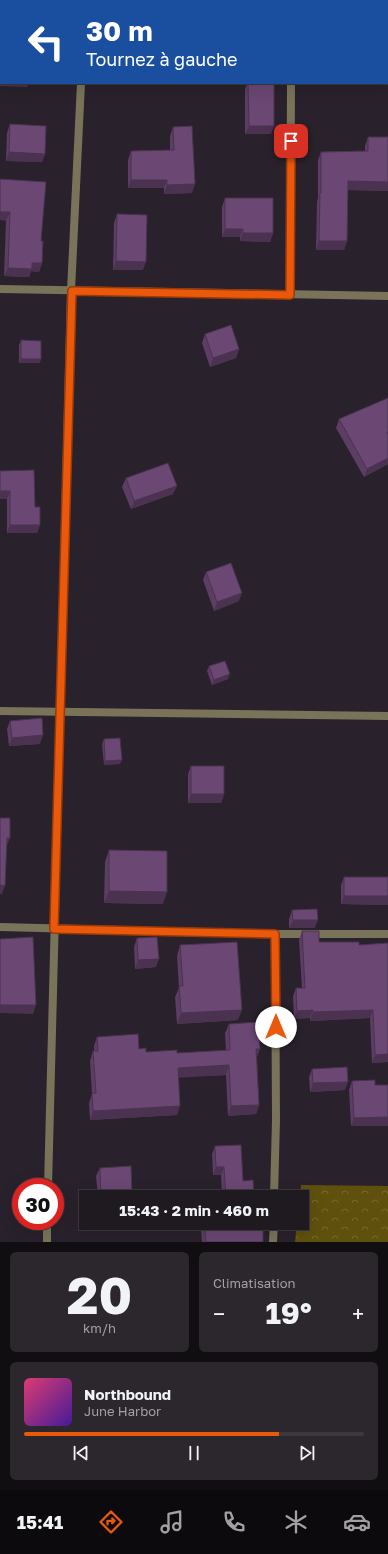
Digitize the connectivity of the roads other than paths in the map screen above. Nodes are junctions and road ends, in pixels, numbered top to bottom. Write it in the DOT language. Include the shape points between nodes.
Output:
graph roads {
  1 [pos="81,84"];
  2 [pos="291,84"];
  3 [pos="0,289"];
  4 [pos="72,291"];
  5 [pos="290,295"];
  6 [pos="388,296"];
  7 [pos="0,711"];
  8 [pos="60,712"];
  9 [pos="388,716"];
  10 [pos="0,927"];
  11 [pos="54,929"];
  12 [pos="275,934"];
  13 [pos="388,934"];
  14 [pos="48,1178"];
  15 [pos="274,1190"];
  16 [pos="47,1230"];
  17 [pos="274,1230"];
  18 [pos="47,1242"];
  19 [pos="273,1242"];
  1 -- 4 [label="street"];
  2 -- 5 [label="street"];
  3 -- 4 [label="street"];
  4 -- 5 [label="street"];
  4 -- 8 [label="street"];
  5 -- 6 [label="street"];
  7 -- 8 [label="street"];
  8 -- 9 [label="street"];
  8 -- 11 [label="street"];
  10 -- 11 [label="street"];
  11 -- 12 [label="street"];
  11 -- 14 [label="street"];
  12 -- 13 [label="street"];
  12 -- 15 [label="street"];
  16 -- 18 [label="street"];
  17 -- 19 [label="street"];
}
